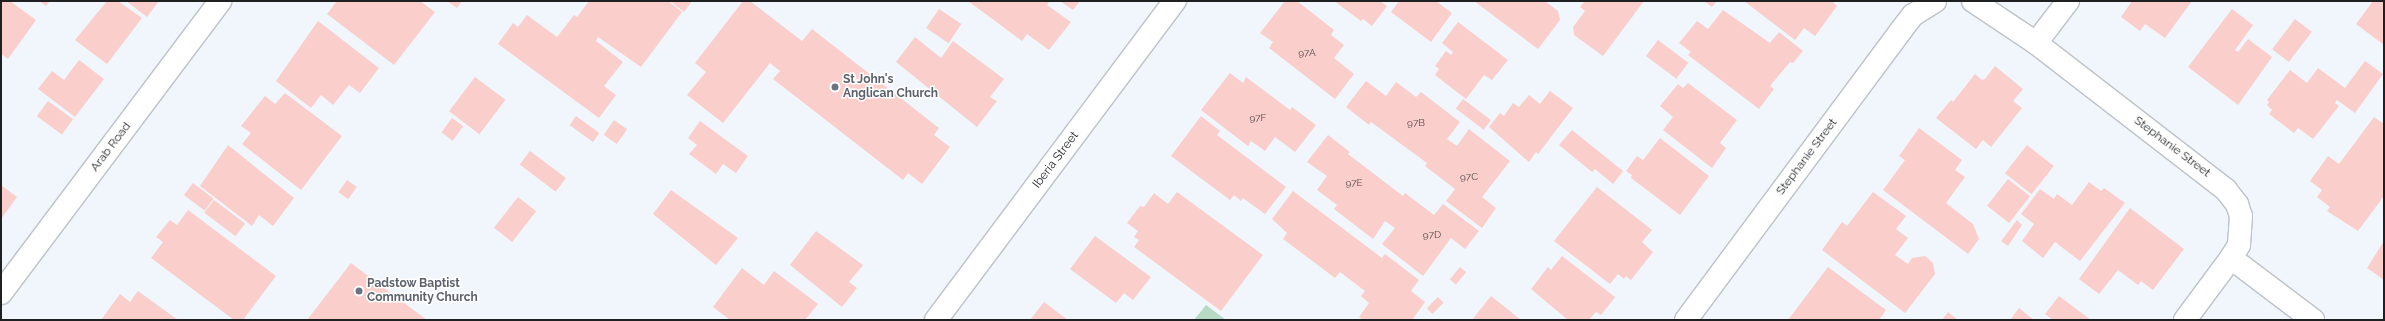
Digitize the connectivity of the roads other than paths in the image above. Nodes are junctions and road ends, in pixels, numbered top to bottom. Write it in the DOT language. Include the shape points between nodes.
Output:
graph roads {
  1 [pos="220,1"];
  2 [pos="1176,1"];
  3 [pos="1935,1"];
  4 [pos="1973,1"];
  5 [pos="2068,1"];
  6 [pos="2036,43"];
  7 [pos="2231,258"];
  8 [pos="1,293"];
  9 [pos="936,320"];
  10 [pos="1686,320"];
  11 [pos="2185,320"];
  12 [pos="2313,320"];
  1 -- 8 [label="street, Arab Road"];
  2 -- 9 [label="street, Iberia Street"];
  3 -- 10 [label="street, Stephanie Street" via="1913,15 1902,29"];
  4 -- 6 [label="street, Stephanie Street"];
  5 -- 6 [label="street"];
  6 -- 7 [label="street, Stephanie Street" via="2231,194 2241,216 2242,231"];
  7 -- 11 [label="street, Stephanie Street"];
  7 -- 12 [label="street"];
}
